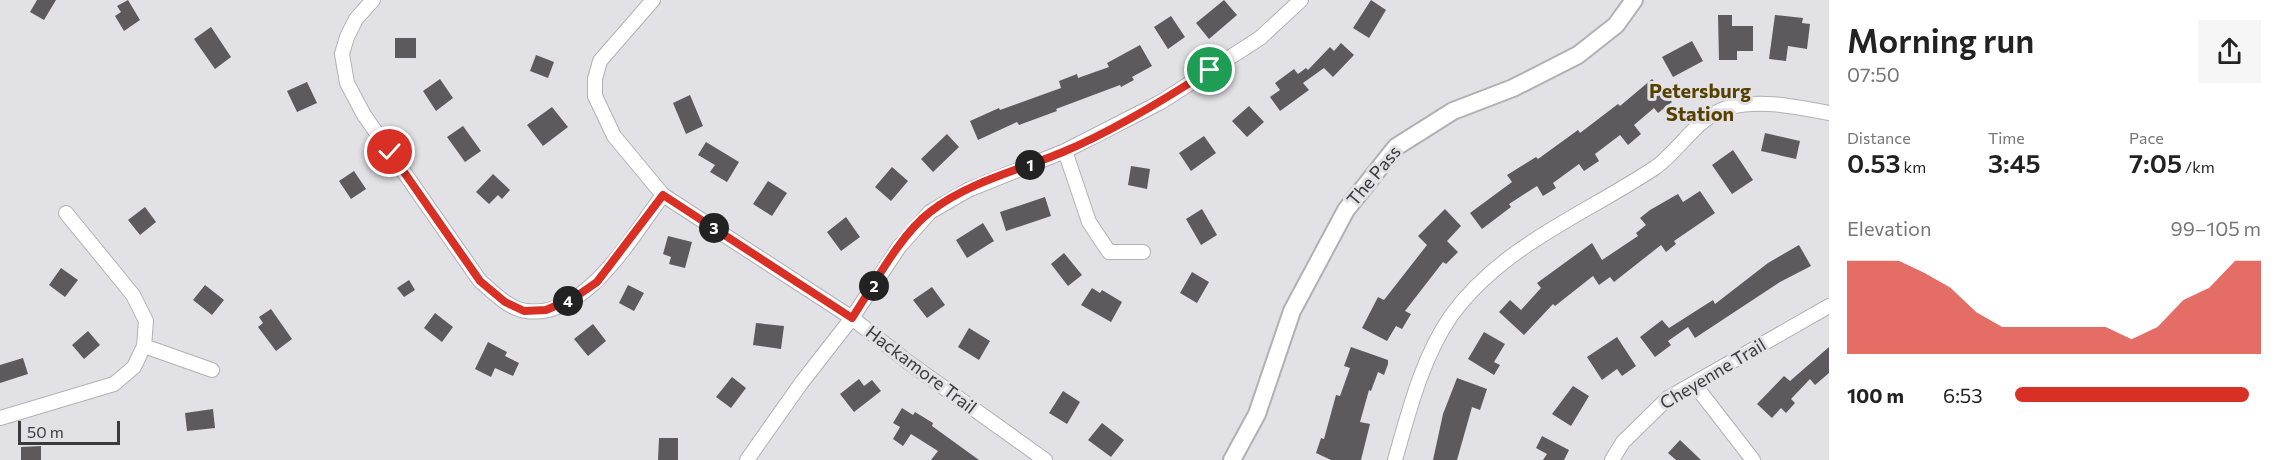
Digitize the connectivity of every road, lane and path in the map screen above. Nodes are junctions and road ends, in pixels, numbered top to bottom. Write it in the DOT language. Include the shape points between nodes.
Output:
graph roads {
  1 [pos="373,0"];
  2 [pos="653,0"];
  3 [pos="1301,0"];
  4 [pos="1634,0"];
  5 [pos="1829,113"];
  6 [pos="1065,151"];
  7 [pos="663,195"];
  8 [pos="66,213"];
  9 [pos="1143,252"];
  10 [pos="1829,306"];
  11 [pos="852,318"];
  12 [pos="144,346"];
  13 [pos="212,370"];
  14 [pos="1694,384"];
  15 [pos="0,418"];
  16 [pos="747,460"];
  17 [pos="1045,460"];
  18 [pos="1232,460"];
  19 [pos="1395,460"];
  20 [pos="1612,460"];
  21 [pos="1753,460"];
  1 -- 7 [label="street" via="346,37 342,54 347,83 364,115 480,281 505,302 524,311 546,310 574,298 597,282"];
  2 -- 7 [label="street, Hackamore Trail" via="600,61 595,79 596,96 614,136"];
  3 -- 6 [label="street" via="1260,38 1161,102"];
  4 -- 18 [label="street, The Pass" via="1616,25 1578,55 1513,88 1453,111 1396,147 1346,210 1292,310 1257,414"];
  5 -- 19 [label="street" via="1779,104 1728,108 1696,127 1658,165 1522,246 1467,296 1435,342"];
  6 -- 9 [label="street" via="1089,222 1109,252"];
  6 -- 11 [label="street" via="968,189 930,212 899,247"];
  7 -- 11 [label="street, Hackamore Trail"];
  8 -- 12 [label="street" via="134,295 146,321"];
  10 -- 14 [label="street, Cheyenne Trail"];
  11 -- 16 [label="street"];
  11 -- 17 [label="street, Hackamore Trail"];
  12 -- 13 [label="street"];
  12 -- 15 [label="street" via="134,367 114,384"];
  14 -- 20 [label="street, Cheyenne Trail" via="1668,398 1646,417"];
  14 -- 21 [label="street"];
}
